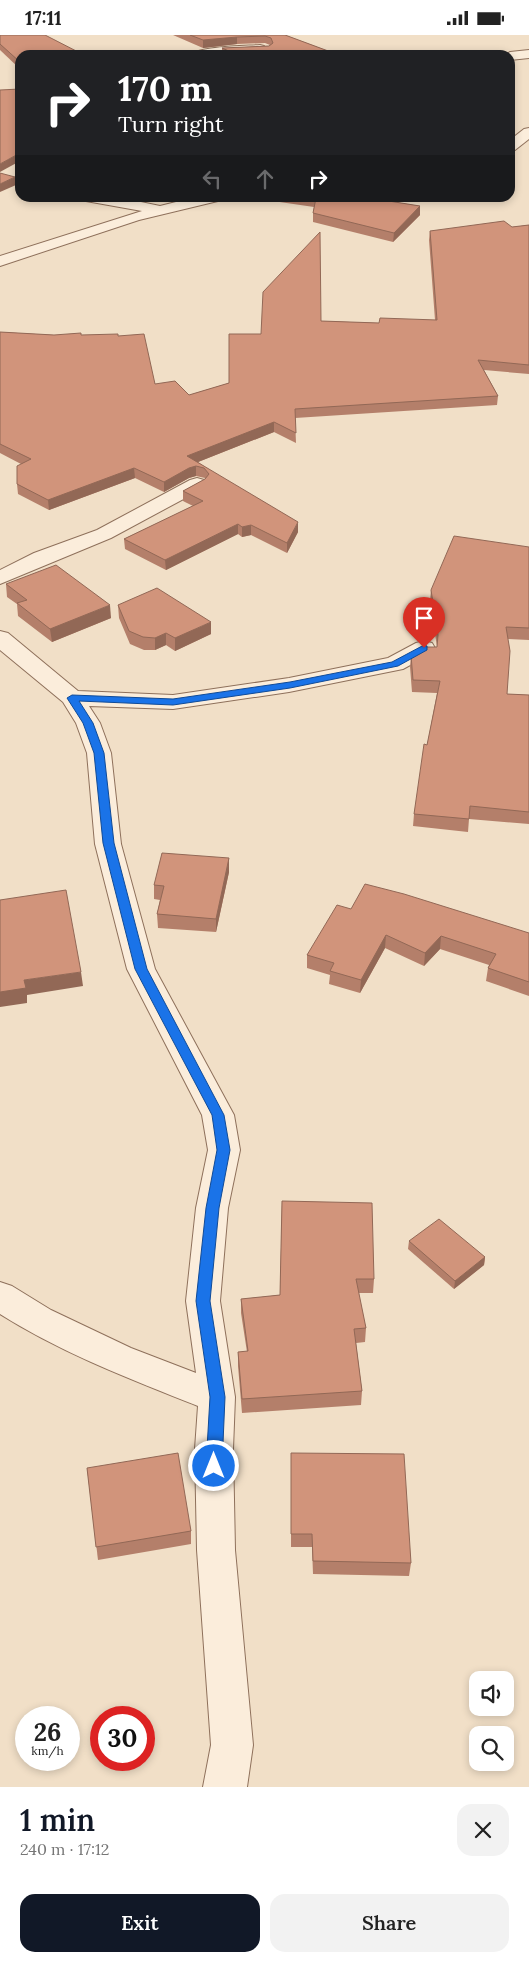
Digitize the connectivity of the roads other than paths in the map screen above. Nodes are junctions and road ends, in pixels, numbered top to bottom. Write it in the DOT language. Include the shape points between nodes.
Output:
graph roads {
  1 [pos="264,49"];
  2 [pos="227,50"];
  3 [pos="529,54"];
  4 [pos="515,55"];
  5 [pos="529,132"];
  6 [pos="515,143"];
  7 [pos="118,202"];
  8 [pos="199,202"];
  9 [pos="169,210"];
  10 [pos="0,261"];
  11 [pos="197,484"];
  12 [pos="0,578"];
  13 [pos="0,638"];
  14 [pos="424,648"];
  15 [pos="72,698"];
  16 [pos="0,1296"];
  17 [pos="217,1397"];
  18 [pos="226,1787"];
  1 -- 2 [label="street"];
  3 -- 4 [label="street"];
  5 -- 6 [label="street"];
  7 -- 9 [label="street"];
  8 -- 9 [label="street"];
  9 -- 10 [label="street" via="134,217"];
  11 -- 12 [label="street" via="104,534"];
  13 -- 15 [label="street"];
  14 -- 15 [label="street" via="395,664 290,685 173,702"];
  15 -- 17 [label="street" via="88,723 99,753 108,843 141,969 218,1115 224,1150 212,1208 203,1301"];
  16 -- 17 [label="street" via="39,1320 118,1359"];
  17 -- 18 [label="street" via="214,1449 216,1550 232,1745"];
}
